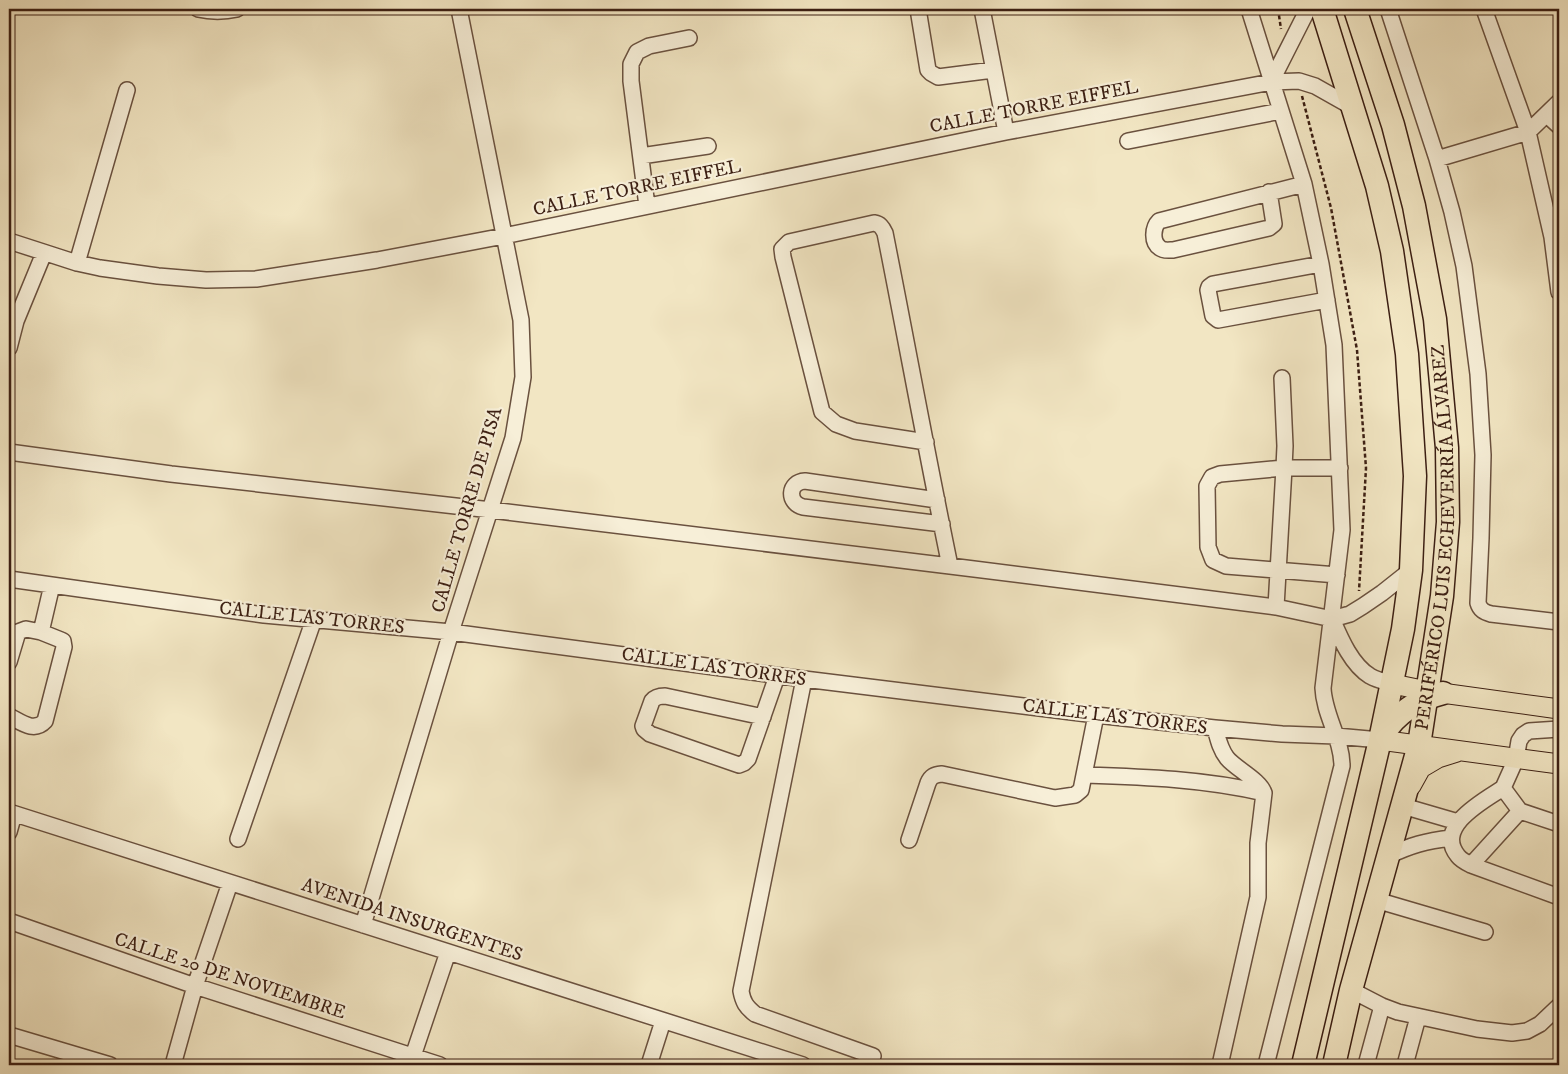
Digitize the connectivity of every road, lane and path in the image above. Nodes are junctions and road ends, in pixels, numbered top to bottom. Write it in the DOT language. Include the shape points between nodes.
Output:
graph roads {
  1 [pos="198,9"];
  2 [pos="237,9"];
  3 [pos="459,9"];
  4 [pos="918,9"];
  5 [pos="982,9"];
  6 [pos="1249,9"];
  7 [pos="1308,9"];
  8 [pos="1322,9"];
  9 [pos="1355,9"];
  10 [pos="1388,9"];
  11 [pos="1484,9"];
  12 [pos="689,38"];
  13 [pos="993,70"];
  14 [pos="1271,82"];
  15 [pos="127,90"];
  16 [pos="1559,102"];
  17 [pos="1354,108"];
  18 [pos="1281,111"];
  19 [pos="1547,114"];
  20 [pos="1559,126"];
  21 [pos="1006,132"];
  22 [pos="1528,132"];
  23 [pos="1128,141"];
  24 [pos="708,146"];
  25 [pos="641,156"];
  26 [pos="1437,159"];
  27 [pos="1304,184"];
  28 [pos="1269,192"];
  29 [pos="647,206"];
  30 [pos="504,236"];
  31 [pos="9,241"];
  32 [pos="44,253"];
  33 [pos="77,263"];
  34 [pos="1321,264"];
  35 [pos="1559,292"];
  36 [pos="1327,300"];
  37 [pos="9,348"];
  38 [pos="1282,378"];
  39 [pos="926,442"];
  40 [pos="9,452"];
  41 [pos="1284,468"];
  42 [pos="1340,468"];
  43 [pos="937,500"];
  44 [pos="490,510"];
  45 [pos="942,524"];
  46 [pos="950,566"];
  47 [pos="1411,570"];
  48 [pos="1278,572"];
  49 [pos="1337,575"];
  50 [pos="9,579"];
  51 [pos="52,585"];
  52 [pos="1276,607"];
  53 [pos="314,619"];
  54 [pos="1332,619"];
  55 [pos="1559,622"];
  56 [pos="41,632"];
  57 [pos="451,632"];
  58 [pos="9,662"];
  59 [pos="777,676"];
  60 [pos="804,679"];
  61 [pos="1393,684"];
  62 [pos="1432,694"];
  63 [pos="1559,708"];
  64 [pos="1096,715"];
  65 [pos="9,716"];
  66 [pos="763,717"];
  67 [pos="1214,728"];
  68 [pos="1559,729"];
  69 [pos="1336,736"];
  70 [pos="1380,740"];
  71 [pos="1419,744"];
  72 [pos="1460,751"];
  73 [pos="1516,759"];
  74 [pos="1559,764"];
  75 [pos="1085,774"];
  76 [pos="1503,788"];
  77 [pos="1264,793"];
  78 [pos="1405,800"];
  79 [pos="1520,811"];
  80 [pos="12,813"];
  81 [pos="1458,822"];
  82 [pos="1559,824"];
  83 [pos="9,832"];
  84 [pos="1451,838"];
  85 [pos="238,839"];
  86 [pos="909,840"];
  87 [pos="1388,856"];
  88 [pos="1471,865"];
  89 [pos="230,883"];
  90 [pos="1559,897"];
  91 [pos="1376,900"];
  92 [pos="9,921"];
  93 [pos="362,925"];
  94 [pos="1485,932"];
  95 [pos="448,952"];
  96 [pos="196,986"];
  97 [pos="1351,990"];
  98 [pos="1382,1006"];
  99 [pos="1559,1006"];
  100 [pos="1418,1017"];
  101 [pos="663,1021"];
  102 [pos="9,1035"];
  103 [pos="874,1056"];
  104 [pos="412,1061"];
  105 [pos="110,1065"];
  106 [pos="173,1065"];
  107 [pos="440,1065"];
  108 [pos="649,1065"];
  109 [pos="802,1065"];
  110 [pos="1220,1065"];
  111 [pos="1266,1065"];
  112 [pos="1303,1065"];
  113 [pos="1334,1065"];
  114 [pos="1366,1065"];
  115 [pos="1405,1065"];
  1 -- 2 [label="street"];
  3 -- 30 [label="street, CALLE TORRE DE PISA"];
  4 -- 13 [label="street" via="931,74 938,77"];
  5 -- 13 [label="street"];
  6 -- 14 [label="street"];
  7 -- 14 [label="street"];
  8 -- 17 [label="highway, PERIFÉRICO LUIS ECHEVERRÍA ÁLVAREZ"];
  9 -- 62 [label="highway, PERIFÉRICO LUIS ECHEVERRÍA ÁLVAREZ" via="1405,170 1435,320 1447,448 1448,522"];
  10 -- 26 [label="street"];
  11 -- 22 [label="street"];
  12 -- 25 [label="street" via="649,46 637,52 632,64 631,81"];
  13 -- 21 [label="street"];
  14 -- 17 [label="street, CALLE TORRE EIFFEL" via="1299,81 1315,86"];
  14 -- 18 [label="street"];
  14 -- 21 [label="street, CALLE TORRE EIFFEL"];
  15 -- 33 [label="street"];
  16 -- 19 [label="street"];
  17 -- 47 [label="highway, PERIFÉRICO LUIS ECHEVERRÍA ÁLVAREZ" via="1392,251 1406,354 1414,476"];
  18 -- 23 [label="street"];
  18 -- 27 [label="street"];
  19 -- 20 [label="street"];
  19 -- 22 [label="street"];
  21 -- 29 [label="street, CALLE TORRE EIFFEL"];
  22 -- 26 [label="street"];
  22 -- 35 [label="street" via="1552,237"];
  24 -- 25 [label="street"];
  25 -- 29 [label="street"];
  26 -- 55 [label="street" via="1464,266 1478,374 1483,455 1480,608 1491,614"];
  27 -- 28 [label="street"];
  27 -- 34 [label="street"];
  28 -- 28 [label="street" via="1274,218 1274,224 1269,228 1173,250 1160,248 1156,243 1154,231 1159,221"];
  29 -- 30 [label="street, CALLE TORRE EIFFEL"];
  30 -- 33 [label="street, CALLE TORRE EIFFEL" via="256,280 158,276"];
  30 -- 44 [label="street, CALLE TORRE DE PISA" via="521,320 524,377 513,438"];
  31 -- 32 [label="street, CALLE TORRE EIFFEL"];
  32 -- 33 [label="street, CALLE TORRE EIFFEL"];
  32 -- 37 [label="street"];
  34 -- 36 [label="street"];
  34 -- 36 [label="street" via="1213,284 1208,290 1213,316 1218,320"];
  36 -- 42 [label="street" via="1334,345"];
  38 -- 41 [label="street"];
  39 -- 39 [label="street" via="856,431 836,424 822,412 783,257 782,249 789,242 874,223 882,227"];
  39 -- 43 [label="street"];
  40 -- 44 [label="street" via="170,474"];
  41 -- 42 [label="street"];
  41 -- 48 [label="street"];
  41 -- 48 [label="street" via="1220,474 1212,477 1207,486 1208,547 1213,560 1226,566"];
  42 -- 49 [label="street" via="1342,530"];
  43 -- 45 [label="street"];
  43 -- 45 [label="street" via="805,481 799,481 792,489 792,501 803,508"];
  44 -- 46 [label="street"];
  44 -- 57 [label="street, CALLE TORRE DE PISA"];
  45 -- 46 [label="street"];
  46 -- 52 [label="street"];
  47 -- 54 [label="street" via="1363,606"];
  47 -- 61 [label="highway, PERIFÉRICO LUIS ECHEVERRÍA ÁLVAREZ"];
  48 -- 49 [label="street"];
  48 -- 52 [label="street"];
  49 -- 54 [label="street"];
  50 -- 51 [label="street, CALLE LAS TORRES"];
  51 -- 53 [label="street, CALLE LAS TORRES"];
  51 -- 56 [label="street"];
  52 -- 54 [label="street"];
  53 -- 57 [label="street, CALLE LAS TORRES"];
  53 -- 85 [label="street"];
  54 -- 61 [label="street" via="1363,671"];
  54 -- 69 [label="street" via="1323,688"];
  56 -- 58 [label="street" via="26,629 18,632"];
  56 -- 65 [label="street" via="64,644 45,721 32,727"];
  57 -- 59 [label="street, CALLE LAS TORRES"];
  57 -- 93 [label="street, CALLE TORRE DE PISA"];
  59 -- 60 [label="street, CALLE LAS TORRES"];
  59 -- 66 [label="street"];
  60 -- 64 [label="street, CALLE LAS TORRES"];
  60 -- 103 [label="street" via="741,991 747,1008 755,1014"];
  61 -- 62 [label="main road"];
  61 -- 70 [label="highway, PERIFÉRICO LUIS ECHEVERRÍA ÁLVAREZ"];
  62 -- 63 [label="main road"];
  62 -- 70 [label="highway" via="1401,713"];
  62 -- 71 [label="highway, PERIFÉRICO LUIS ECHEVERRÍA ÁLVAREZ"];
  64 -- 67 [label="street, CALLE LAS TORRES"];
  64 -- 75 [label="street"];
  66 -- 66 [label="street" via="659,696 652,701 643,726 650,734 739,764 748,759"];
  67 -- 69 [label="street, CALLE LAS TORRES"];
  67 -- 77 [label="street" via="1228,759"];
  68 -- 73 [label="street" via="1526,733 1520,741"];
  69 -- 70 [label="street, CALLE LAS TORRES"];
  69 -- 111 [label="street" via="1342,766"];
  70 -- 71 [label="main road, CALLE LAS TORRES"];
  70 -- 112 [label="highway, PERIFÉRICO LUIS ECHEVERRÍA ÁLVAREZ"];
  71 -- 72 [label="main road, CALLE LAS TORRES"];
  71 -- 78 [label="highway, PERIFÉRICO LUIS ECHEVERRÍA ÁLVAREZ"];
  72 -- 73 [label="main road, CALLE LAS TORRES"];
  72 -- 78 [label="main road" via="1420,768"];
  73 -- 74 [label="main road, CALLE LAS TORRES"];
  73 -- 76 [label="street"];
  75 -- 77 [label="street" via="1180,779"];
  75 -- 86 [label="street" via="1081,790 1076,795 1056,798 935,774 928,784"];
  76 -- 79 [label="street"];
  76 -- 81 [label="street"];
  77 -- 110 [label="street" via="1258,844 1258,897"];
  78 -- 81 [label="street"];
  78 -- 87 [label="highway, PERIFÉRICO LUIS ECHEVERRÍA ÁLVAREZ"];
  79 -- 82 [label="street"];
  79 -- 88 [label="street"];
  80 -- 83 [label="street"];
  80 -- 89 [label="street, AVENIDA INSURGENTES"];
  81 -- 84 [label="street"];
  84 -- 87 [label="street" via="1410,846"];
  84 -- 88 [label="street" via="1459,857"];
  87 -- 91 [label="highway, PERIFÉRICO LUIS ECHEVERRÍA ÁLVAREZ"];
  88 -- 90 [label="street"];
  89 -- 93 [label="street, AVENIDA INSURGENTES"];
  89 -- 96 [label="street"];
  91 -- 94 [label="street"];
  91 -- 97 [label="highway, PERIFÉRICO LUIS ECHEVERRÍA ÁLVAREZ"];
  92 -- 96 [label="street, CALLE 20 DE NOVIEMBRE"];
  93 -- 95 [label="street, AVENIDA INSURGENTES"];
  95 -- 101 [label="street, AVENIDA INSURGENTES"];
  95 -- 104 [label="street"];
  96 -- 104 [label="street, CALLE 20 DE NOVIEMBRE"];
  96 -- 106 [label="street"];
  97 -- 98 [label="street"];
  97 -- 113 [label="highway, PERIFÉRICO LUIS ECHEVERRÍA ÁLVAREZ"];
  98 -- 100 [label="street"];
  98 -- 114 [label="street"];
  99 -- 100 [label="street" via="1540,1024 1527,1031 1512,1033"];
  100 -- 115 [label="street"];
  101 -- 108 [label="street"];
  101 -- 109 [label="street, AVENIDA INSURGENTES"];
  102 -- 105 [label="street"];
  104 -- 107 [label="street, CALLE 20 DE NOVIEMBRE"];
}
